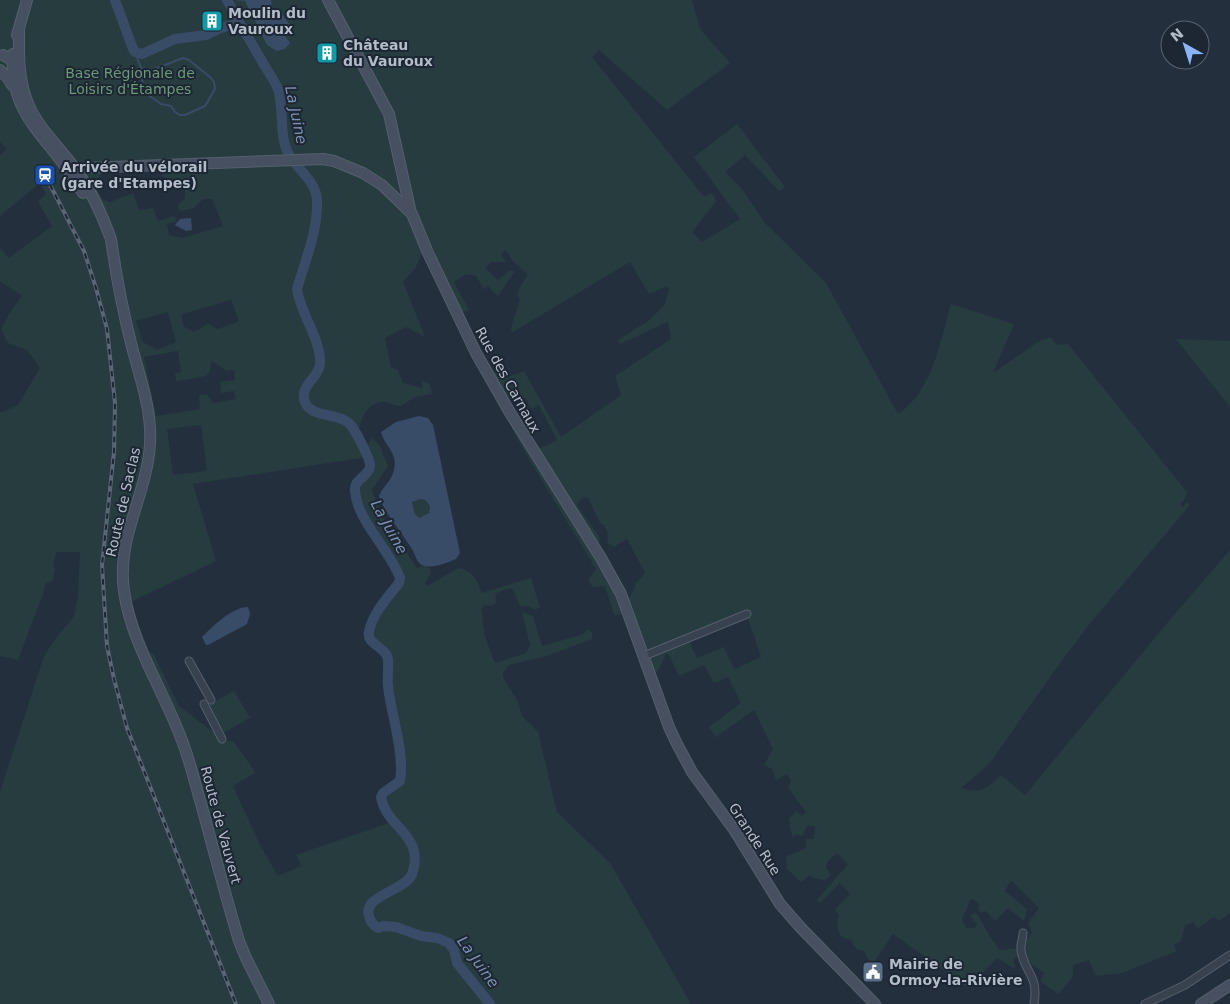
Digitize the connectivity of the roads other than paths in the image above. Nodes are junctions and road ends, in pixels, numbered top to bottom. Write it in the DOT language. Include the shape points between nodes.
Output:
graph roads {
  1 [pos="27,0"];
  2 [pos="328,0"];
  3 [pos="19,29"];
  4 [pos="14,46"];
  5 [pos="2,56"];
  6 [pos="16,59"];
  7 [pos="0,70"];
  8 [pos="15,90"];
  9 [pos="73,171"];
  10 [pos="412,214"];
  11 [pos="747,614"];
  12 [pos="144,654"];
  13 [pos="644,656"];
  14 [pos="190,661"];
  15 [pos="649,671"];
  16 [pos="211,700"];
  17 [pos="204,704"];
  18 [pos="222,740"];
  19 [pos="1023,934"];
  20 [pos="1230,955"];
  21 [pos="1230,985"];
  22 [pos="269,1004"];
  23 [pos="875,1004"];
  24 [pos="1034,1004"];
  25 [pos="1145,1004"];
  26 [pos="1201,1004"];
  1 -- 3 [label="street"];
  2 -- 10 [label="street" via="389,114"];
  3 -- 4 [label="street, Route de Saclas"];
  3 -- 6 [label="street, Route de Saclas"];
  4 -- 5 [label="street"];
  4 -- 6 [label="street, Route de Saclas"];
  5 -- 6 [label="street"];
  6 -- 7 [label="street"];
  6 -- 8 [label="street, Route de Saclas"];
  6 -- 9 [label="street, Route de Saclas" via="19,86 31,110"];
  7 -- 8 [label="street"];
  8 -- 9 [label="street, Route de Saclas" via="30,122"];
  9 -- 10 [label="street, Rue des Carnaux" via="84,168 334,161 364,173 382,185"];
  9 -- 12 [label="street, Route de Saclas" via="88,189 111,239 114,265 146,398 149,456 126,539 122,573 128,613"];
  10 -- 13 [label="street, Rue des Carnaux" via="476,353 621,594"];
  11 -- 13 [label="street"];
  12 -- 22 [label="street, Route de Vauvert" via="185,749 240,941"];
  13 -- 15 [label="street, Rue des Carnaux"];
  14 -- 16 [label="street"];
  15 -- 23 [label="street, Grande Rue" via="688,766 735,831 780,904"];
  17 -- 18 [label="street"];
  19 -- 24 [label="street" via="1021,952 1034,979"];
  20 -- 25 [label="street" via="1185,985"];
  21 -- 26 [label="street"];
}
